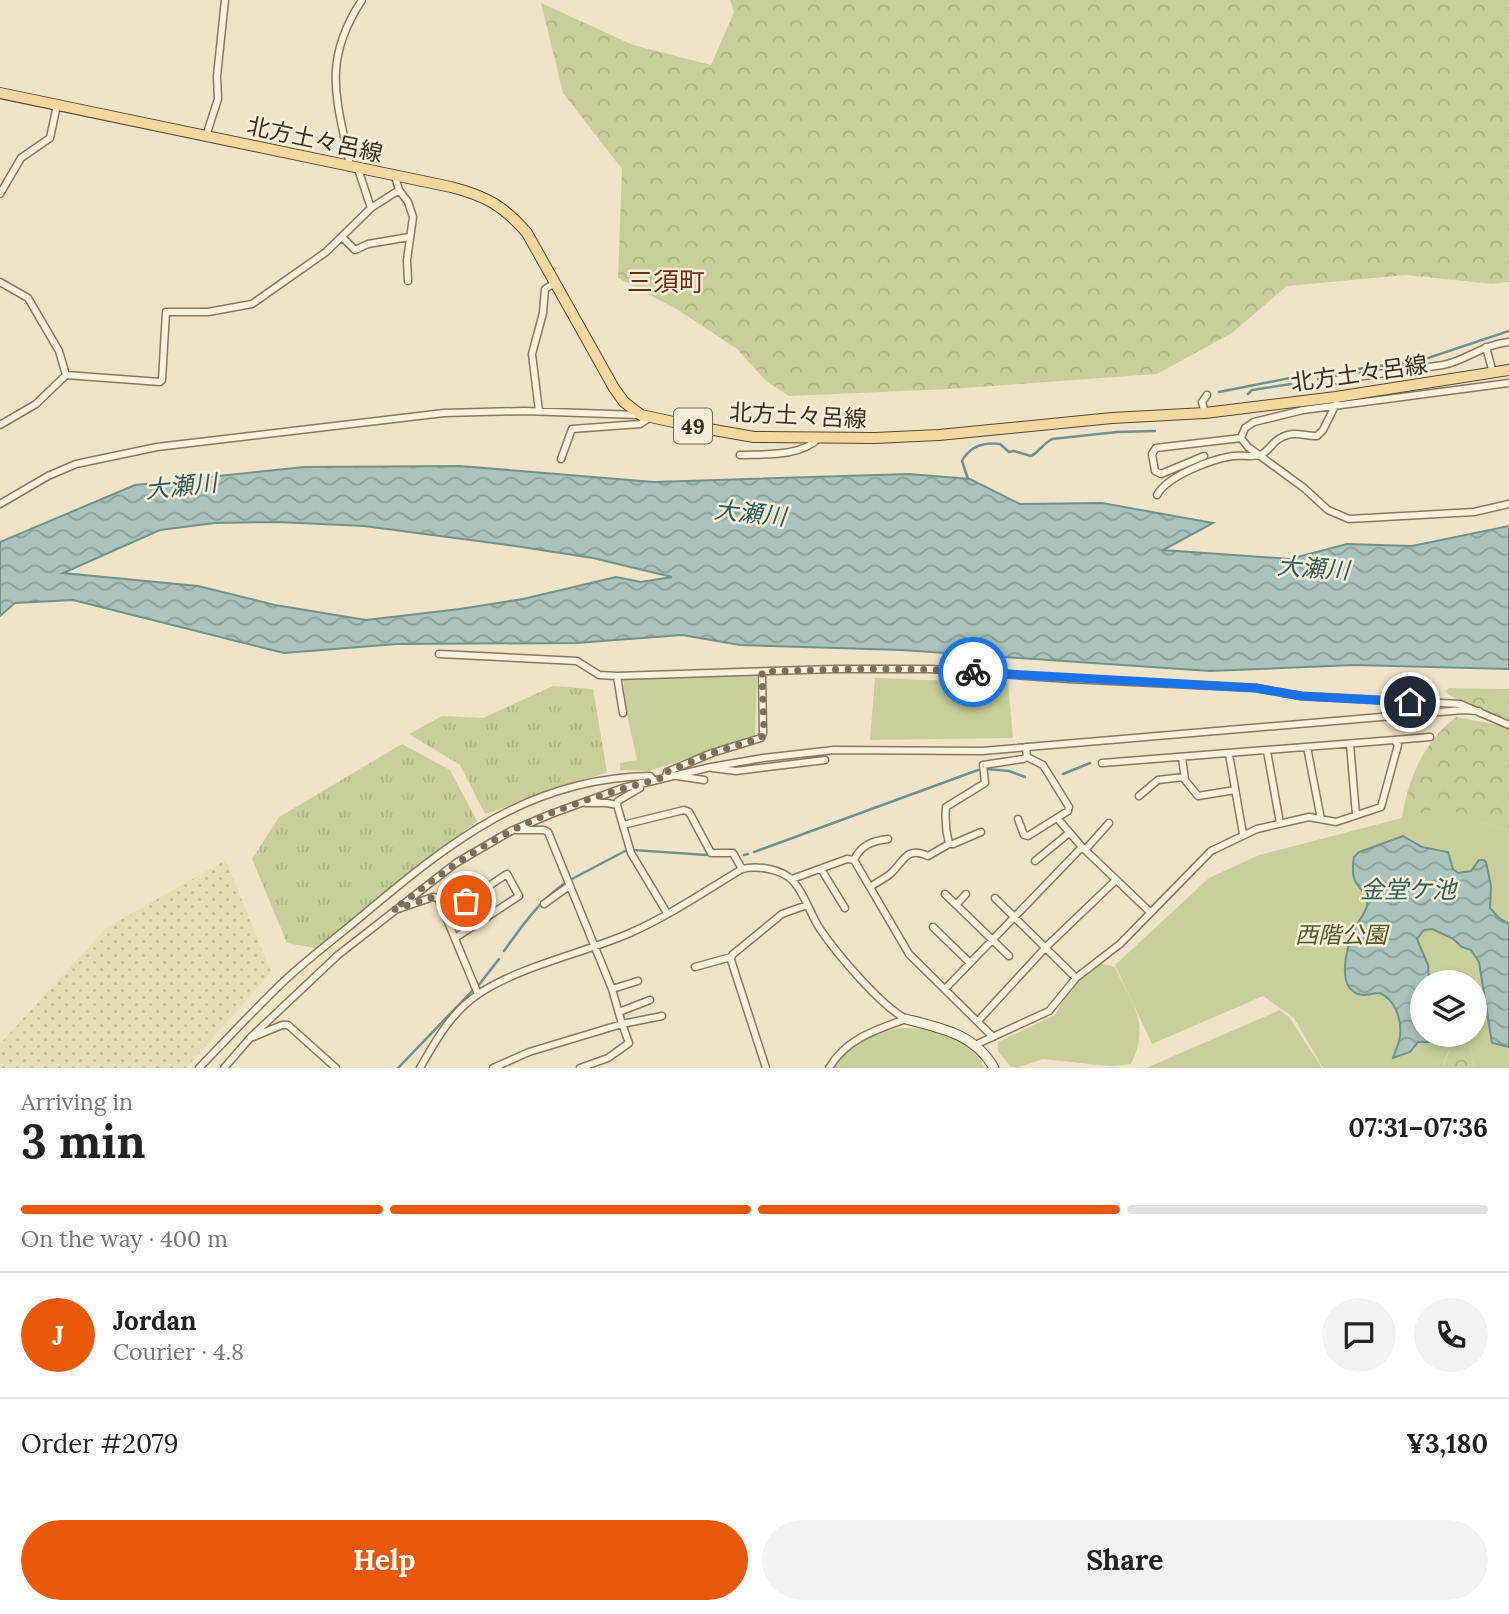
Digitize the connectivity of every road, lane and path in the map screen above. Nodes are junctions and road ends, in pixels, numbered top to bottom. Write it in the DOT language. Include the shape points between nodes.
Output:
graph roads {
  1 [pos="225,0"];
  2 [pos="362,0"];
  3 [pos="0,93"];
  4 [pos="57,105"];
  5 [pos="206,136"];
  6 [pos="355,166"];
  7 [pos="395,176"];
  8 [pos="399,190"];
  9 [pos="0,194"];
  10 [pos="371,208"];
  11 [pos="342,237"];
  12 [pos="409,237"];
  13 [pos="408,281"];
  14 [pos="0,282"];
  15 [pos="555,282"];
  16 [pos="1509,342"];
  17 [pos="1486,347"];
  18 [pos="1509,370"];
  19 [pos="1493,373"];
  20 [pos="66,375"];
  21 [pos="1335,380"];
  22 [pos="1509,383"];
  23 [pos="1207,395"];
  24 [pos="1338,401"];
  25 [pos="539,411"];
  26 [pos="1205,413"];
  27 [pos="646,416"];
  28 [pos="0,425"];
  29 [pos="819,438"];
  30 [pos="1241,438"];
  31 [pos="740,455"];
  32 [pos="1260,455"];
  33 [pos="1204,456"];
  34 [pos="561,459"];
  35 [pos="1157,495"];
  36 [pos="0,504"];
  37 [pos="1509,504"];
  38 [pos="439,654"];
  39 [pos="762,672"];
  40 [pos="617,676"];
  41 [pos="1479,710"];
  42 [pos="623,713"];
  43 [pos="1509,725"];
  44 [pos="1430,737"];
  45 [pos="1394,740"];
  46 [pos="1350,744"];
  47 [pos="1026,747"];
  48 [pos="1307,747"];
  49 [pos="1267,751"];
  50 [pos="1229,754"];
  51 [pos="1027,757"];
  52 [pos="1182,757"];
  53 [pos="825,760"];
  54 [pos="1102,764"];
  55 [pos="710,767"];
  56 [pos="669,776"];
  57 [pos="1184,776"];
  58 [pos="653,780"];
  59 [pos="704,780"];
  60 [pos="641,783"];
  61 [pos="1235,790"];
  62 [pos="1139,796"];
  63 [pos="577,804"];
  64 [pos="617,805"];
  65 [pos="1356,815"];
  66 [pos="1018,819"];
  67 [pos="1058,819"];
  68 [pos="1321,819"];
  69 [pos="1109,823"];
  70 [pos="1280,823"];
  71 [pos="623,825"];
  72 [pos="515,829"];
  73 [pos="981,832"];
  74 [pos="1069,833"];
  75 [pos="1243,834"];
  76 [pos="888,839"];
  77 [pos="949,844"];
  78 [pos="1083,848"];
  79 [pos="854,860"];
  80 [pos="1035,861"];
  81 [pos="742,869"];
  82 [pos="821,869"];
  83 [pos="792,879"];
  84 [pos="1116,880"];
  85 [pos="569,886"];
  86 [pos="870,887"];
  87 [pos="945,894"];
  88 [pos="966,894"];
  89 [pos="995,898"];
  90 [pos="544,904"];
  91 [pos="807,905"];
  92 [pos="956,905"];
  93 [pos="845,908"];
  94 [pos="393,910"];
  95 [pos="1150,912"];
  96 [pos="667,913"];
  97 [pos="446,915"];
  98 [pos="1015,916"];
  99 [pos="933,927"];
  100 [pos="455,938"];
  101 [pos="993,939"];
  102 [pos="594,946"];
  103 [pos="1046,947"];
  104 [pos="1009,956"];
  105 [pos="732,957"];
  106 [pos="970,963"];
  107 [pos="695,967"];
  108 [pos="1076,978"];
  109 [pos="638,981"];
  110 [pos="612,989"];
  111 [pos="945,989"];
  112 [pos="478,994"];
  113 [pos="650,1000"];
  114 [pos="619,1012"];
  115 [pos="662,1016"];
  116 [pos="906,1020"];
  117 [pos="978,1021"];
  118 [pos="622,1024"];
  119 [pos="251,1037"];
  120 [pos="993,1037"];
  121 [pos="975,1045"];
  122 [pos="199,1068"];
  123 [pos="224,1068"];
  124 [pos="336,1068"];
  125 [pos="420,1068"];
  126 [pos="494,1068"];
  127 [pos="580,1068"];
  128 [pos="766,1068"];
  129 [pos="829,1068"];
  130 [pos="994,1068"];
  1 -- 5 [label="street" via="218,99"];
  2 -- 6 [label="street" via="345,30 334,86"];
  3 -- 4 [label="main road, 北方土々呂線 / 49"];
  4 -- 5 [label="main road, 北方土々呂線 / 49"];
  4 -- 9 [label="street" via="50,138 21,158"];
  5 -- 6 [label="main road, 北方土々呂線 / 49"];
  6 -- 7 [label="main road, 北方土々呂線 / 49"];
  6 -- 10 [label="street"];
  7 -- 8 [label="street"];
  7 -- 15 [label="main road, 北方土々呂線 / 49" via="495,202 527,233"];
  8 -- 10 [label="street"];
  8 -- 12 [label="street" via="413,216"];
  10 -- 11 [label="street"];
  11 -- 12 [label="street" via="355,250"];
  11 -- 20 [label="street" via="252,304 208,312 168,310 160,382"];
  12 -- 13 [label="street"];
  14 -- 20 [label="street" via="28,298 59,351"];
  15 -- 25 [label="street" via="545,289 532,349"];
  15 -- 27 [label="main road, 北方土々呂線 / 49" via="614,388 624,402"];
  16 -- 17 [label="street"];
  17 -- 19 [label="street"];
  17 -- 21 [label="street" via="1454,363"];
  18 -- 19 [label="main road, 北方土々呂線 / 49"];
  19 -- 24 [label="main road, 北方土々呂線 / 49"];
  20 -- 28 [label="street" via="36,404"];
  22 -- 24 [label="street"];
  23 -- 26 [label="street" via="1202,402"];
  24 -- 26 [label="main road, 北方土々呂線 / 49"];
  24 -- 30 [label="street" via="1254,422"];
  24 -- 32 [label="street" via="1318,436 1294,432"];
  25 -- 27 [label="street"];
  25 -- 36 [label="street" via="444,413 130,452 63,469"];
  26 -- 29 [label="main road, 北方土々呂線 / 49" via="939,435"];
  27 -- 29 [label="main road, 北方土々呂線 / 49" via="754,437"];
  27 -- 34 [label="street" via="640,424 572,429"];
  29 -- 31 [label="street" via="812,446 793,451"];
  30 -- 32 [label="street"];
  30 -- 33 [label="street" via="1156,448 1152,454 1155,471 1161,474"];
  32 -- 35 [label="street" via="1229,457 1197,467 1161,486"];
  32 -- 37 [label="street" via="1328,510 1349,519 1474,512"];
  38 -- 40 [label="street" via="577,661 599,674"];
  39 -- 40 [label="street"];
  39 -- 41 [label="street" via="931,669 1256,688 1301,696 1460,704"];
  39 -- 56 [label="street" via="761,738 712,753 667,772"];
  40 -- 42 [label="street"];
  41 -- 43 [label="street"];
  41 -- 47 [label="street"];
  44 -- 45 [label="street"];
  45 -- 46 [label="street"];
  45 -- 65 [label="street" via="1398,745 1381,807"];
  46 -- 48 [label="street"];
  46 -- 65 [label="street"];
  47 -- 51 [label="street"];
  47 -- 55 [label="street" via="834,750"];
  48 -- 49 [label="street"];
  48 -- 68 [label="street"];
  49 -- 50 [label="street"];
  49 -- 70 [label="street"];
  50 -- 52 [label="street"];
  50 -- 61 [label="street"];
  51 -- 67 [label="street" via="1043,765 1069,807"];
  51 -- 77 [label="street" via="983,765 985,783 945,809"];
  52 -- 54 [label="street"];
  52 -- 57 [label="street"];
  53 -- 55 [label="street" via="736,771"];
  55 -- 56 [label="street"];
  56 -- 58 [label="street"];
  56 -- 59 [label="street"];
  57 -- 61 [label="street" via="1198,796"];
  57 -- 62 [label="street" via="1158,780"];
  58 -- 60 [label="street"];
  58 -- 122 [label="street" via="650,776 614,777 554,792 484,822 421,867 283,982"];
  60 -- 63 [label="street"];
  60 -- 64 [label="street"];
  61 -- 75 [label="street"];
  63 -- 64 [label="street"];
  63 -- 72 [label="street"];
  64 -- 71 [label="street"];
  65 -- 68 [label="street" via="1336,822"];
  66 -- 67 [label="street" via="1028,836"];
  67 -- 74 [label="street"];
  68 -- 70 [label="street"];
  69 -- 78 [label="street"];
  70 -- 75 [label="street"];
  71 -- 81 [label="street" via="684,810 711,853 733,853"];
  71 -- 96 [label="street" via="631,852"];
  72 -- 85 [label="street" via="548,832"];
  72 -- 94 [label="street" via="456,863"];
  73 -- 77 [label="street"];
  74 -- 78 [label="street"];
  74 -- 80 [label="street"];
  75 -- 95 [label="street" via="1211,851"];
  76 -- 79 [label="street" via="862,847"];
  77 -- 86 [label="street" via="928,856 918,852 902,859 894,872"];
  78 -- 84 [label="street"];
  78 -- 98 [label="street"];
  79 -- 82 [label="street"];
  79 -- 86 [label="street"];
  81 -- 83 [label="street" via="758,866"];
  81 -- 96 [label="street"];
  82 -- 83 [label="street"];
  82 -- 93 [label="street"];
  83 -- 91 [label="street"];
  84 -- 95 [label="street"];
  84 -- 103 [label="street"];
  85 -- 90 [label="street"];
  85 -- 102 [label="street"];
  86 -- 111 [label="street" via="904,947"];
  87 -- 92 [label="street"];
  88 -- 92 [label="street"];
  89 -- 98 [label="street"];
  91 -- 105 [label="street" via="782,914"];
  91 -- 116 [label="street" via="820,929 870,988"];
  92 -- 101 [label="street"];
  94 -- 97 [label="street" via="433,897"];
  94 -- 119 [label="street"];
  95 -- 108 [label="street" via="1120,944"];
  96 -- 102 [label="street"];
  97 -- 100 [label="street"];
  97 -- 100 [label="street" via="507,874 519,895"];
  98 -- 101 [label="street"];
  98 -- 103 [label="street"];
  99 -- 106 [label="street"];
  100 -- 112 [label="street"];
  101 -- 104 [label="street"];
  101 -- 106 [label="street"];
  102 -- 110 [label="street"];
  102 -- 112 [label="street"];
  103 -- 108 [label="street"];
  103 -- 117 [label="street"];
  105 -- 107 [label="street"];
  105 -- 128 [label="street"];
  106 -- 111 [label="street"];
  108 -- 120 [label="street" via="1049,1011"];
  109 -- 110 [label="street"];
  110 -- 114 [label="street"];
  111 -- 117 [label="street"];
  112 -- 125 [label="street" via="440,1032"];
  113 -- 114 [label="street"];
  114 -- 118 [label="street"];
  115 -- 118 [label="street"];
  116 -- 121 [label="street" via="956,1032"];
  116 -- 129 [label="street" via="855,1039"];
  117 -- 120 [label="street"];
  118 -- 126 [label="street" via="528,1052"];
  118 -- 127 [label="street" via="629,1043 608,1058"];
  119 -- 123 [label="street"];
  119 -- 124 [label="street" via="288,1025"];
  120 -- 121 [label="street"];
  121 -- 130 [label="street"];
}
